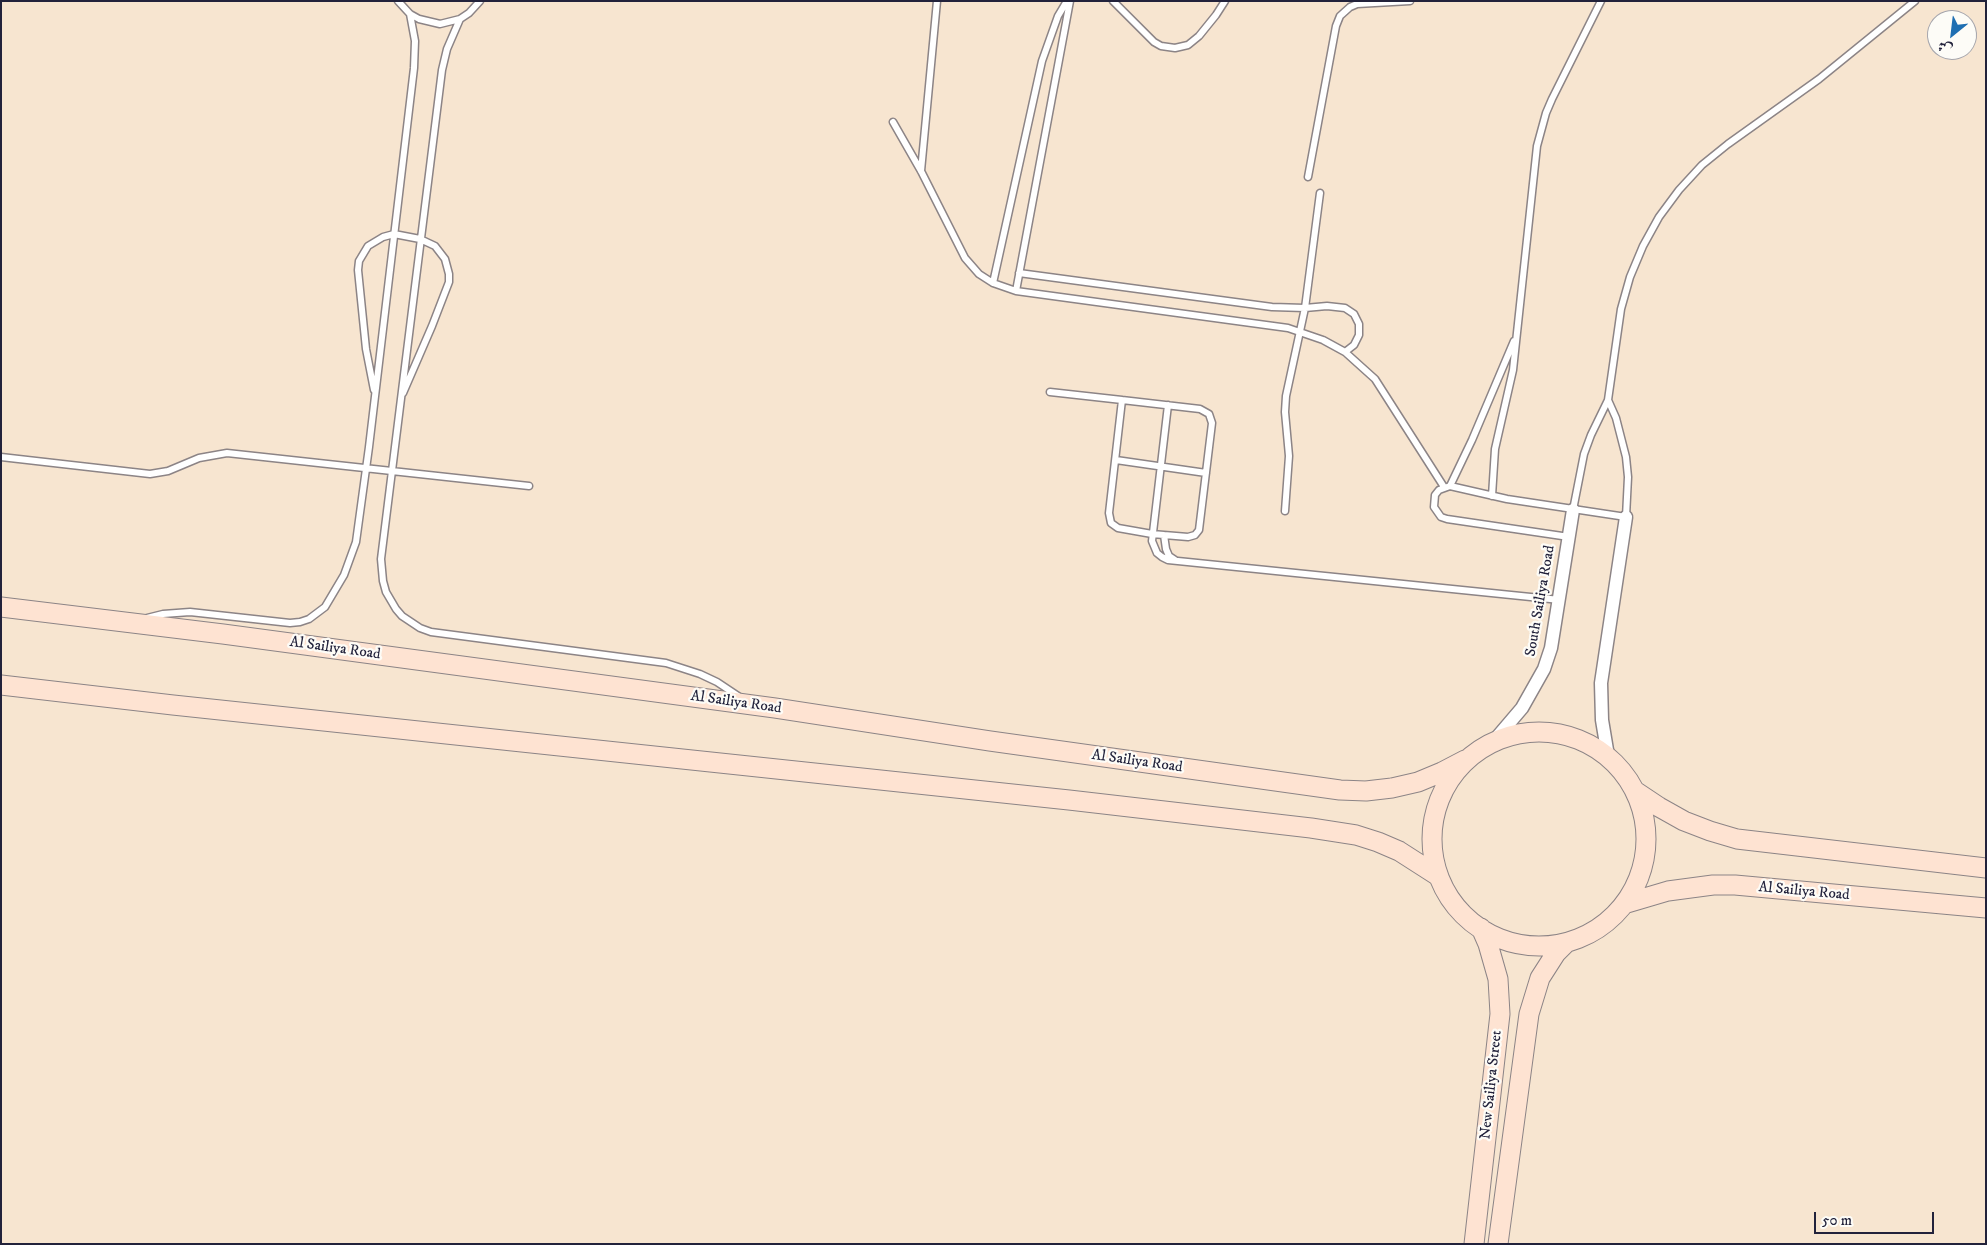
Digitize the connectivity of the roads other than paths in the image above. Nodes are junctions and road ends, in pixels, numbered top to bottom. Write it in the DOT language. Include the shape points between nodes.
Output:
graph roads {
  1 [pos="398,1"];
  2 [pos="480,1"];
  3 [pos="937,1"];
  4 [pos="1068,1"];
  5 [pos="1113,1"];
  6 [pos="1225,1"];
  7 [pos="1410,1"];
  8 [pos="1601,1"];
  9 [pos="1915,1"];
  10 [pos="410,14"];
  11 [pos="460,19"];
  12 [pos="893,122"];
  13 [pos="921,171"];
  14 [pos="1308,177"];
  15 [pos="1320,193"];
  16 [pos="394,234"];
  17 [pos="420,239"];
  18 [pos="1019,272"];
  19 [pos="993,284"];
  20 [pos="1016,291"];
  21 [pos="1305,308"];
  22 [pos="1299,331"];
  23 [pos="1515,338"];
  24 [pos="1345,352"];
  25 [pos="1050,392"];
  26 [pos="376,395"];
  27 [pos="400,399"];
  28 [pos="1122,400"];
  29 [pos="1608,400"];
  30 [pos="1168,405"];
  31 [pos="1,457"];
  32 [pos="1116,460"];
  33 [pos="1160,467"];
  34 [pos="365,468"];
  35 [pos="392,471"];
  36 [pos="1206,473"];
  37 [pos="529,486"];
  38 [pos="1447,486"];
  39 [pos="1492,496"];
  40 [pos="1574,510"];
  41 [pos="1285,511"];
  42 [pos="1626,517"];
  43 [pos="1152,534"];
  44 [pos="1164,535"];
  45 [pos="1569,537"];
  46 [pos="1175,560"];
  47 [pos="1560,600"];
  48 [pos="10,608"];
  49 [pos="1,612"];
  50 [pos="133,623"];
  51 [pos="1,685"];
  52 [pos="750,705"];
  53 [pos="1493,742"];
  54 [pos="1608,756"];
  55 [pos="1465,760"];
  56 [pos="1635,791"];
  57 [pos="1986,868"];
  58 [pos="1438,876"];
  59 [pos="1624,904"];
  60 [pos="1986,908"];
  61 [pos="1481,928"];
  62 [pos="1566,943"];
  63 [pos="1470,1240"];
  64 [pos="1498,1244"];
  1 -- 10 [label="lane"];
  2 -- 11 [label="lane"];
  3 -- 13 [label="lane"];
  4 -- 18 [label="lane"];
  4 -- 19 [label="lane" via="1058,16 1042,61"];
  5 -- 6 [label="lane" via="1154,42 1175,48 1188,45 1199,36"];
  7 -- 14 [label="lane" via="1357,4 1340,16"];
  8 -- 23 [label="lane" via="1541,128"];
  9 -- 29 [label="lane" via="1819,79 1728,144 1679,190 1651,231 1630,276 1621,309"];
  10 -- 11 [label="lane" via="435,23"];
  10 -- 16 [label="lane" via="415,55"];
  11 -- 17 [label="lane" via="442,70"];
  12 -- 13 [label="lane"];
  13 -- 19 [label="lane" via="965,258"];
  15 -- 21 [label="lane"];
  16 -- 17 [label="lane"];
  16 -- 26 [label="lane"];
  16 -- 26 [label="lane" via="368,246 358,270 366,349"];
  17 -- 27 [label="lane"];
  17 -- 27 [label="lane" via="441,252 448,266 449,282"];
  18 -- 20 [label="lane"];
  18 -- 21 [label="lane" via="1272,308"];
  19 -- 20 [label="lane"];
  20 -- 22 [label="lane"];
  21 -- 22 [label="lane"];
  21 -- 24 [label="lane" via="1346,308 1354,314 1359,324 1359,335"];
  22 -- 24 [label="lane"];
  22 -- 41 [label="lane" via="1285,412 1289,456"];
  23 -- 38 [label="lane" via="1472,440"];
  23 -- 39 [label="lane" via="1511,386 1495,450"];
  24 -- 38 [label="lane" via="1375,379"];
  25 -- 28 [label="lane"];
  26 -- 34 [label="lane"];
  27 -- 35 [label="lane"];
  28 -- 30 [label="lane"];
  28 -- 32 [label="lane"];
  29 -- 40 [label="lane" via="1584,454"];
  29 -- 42 [label="lane" via="1626,457"];
  30 -- 33 [label="lane"];
  30 -- 36 [label="lane" via="1200,409 1210,414 1212,424"];
  31 -- 34 [label="lane" via="150,474 168,471 199,458 227,453"];
  32 -- 33 [label="lane"];
  32 -- 43 [label="lane" via="1109,513 1111,523 1118,528"];
  33 -- 36 [label="lane"];
  33 -- 43 [label="lane"];
  34 -- 35 [label="lane"];
  34 -- 50 [label="lane" via="351,559 331,600 318,614 290,623 177,612"];
  35 -- 37 [label="lane"];
  35 -- 52 [label="lane" via="381,558 383,581 390,600 410,622 443,634 666,664 717,682"];
  36 -- 44 [label="lane" via="1198,533 1188,537"];
  38 -- 39 [label="lane"];
  38 -- 45 [label="lane" via="1438,490 1433,501 1441,517"];
  39 -- 40 [label="lane"];
  40 -- 42 [label="lane"];
  40 -- 45 [label="street, South Sailiya Road"];
  42 -- 54 [label="street" via="1601,683 1602,720"];
  43 -- 44 [label="lane"];
  43 -- 46 [label="lane" via="1157,553"];
  44 -- 46 [label="lane" via="1169,556"];
  45 -- 47 [label="street, South Sailiya Road"];
  46 -- 47 [label="lane"];
  47 -- 53 [label="street, South Sailiya Road" via="1544,669 1522,708"];
  48 -- 49 [label="main road, Al Sailiya Road"];
  48 -- 50 [label="main road, Al Sailiya Road"];
  50 -- 52 [label="main road, Al Sailiya Road"];
  51 -- 58 [label="main road" via="1311,828 1378,842 1399,851"];
  52 -- 55 [label="main road, Al Sailiya Road" via="1340,790 1366,791 1418,782"];
  53 -- 54 [label="main road" via="1532,732 1564,734"];
  53 -- 55 [label="main road"];
  54 -- 56 [label="main road" via="1624,772"];
  55 -- 58 [label="main road" via="1449,779 1438,802 1432,826 1432,851"];
  56 -- 57 [label="main road" via="1684,821 1737,839"];
  56 -- 59 [label="main road" via="1644,814 1647,837 1637,884"];
  58 -- 61 [label="main road" via="1448,896"];
  59 -- 60 [label="main road, Al Sailiya Road" via="1668,891 1713,885"];
  59 -- 62 [label="main road" via="1608,922"];
  61 -- 62 [label="main road" via="1496,937 1530,946"];
  61 -- 63 [label="main road, New Sailiya Street" via="1494,961 1500,1014 1477,1217"];
  62 -- 64 [label="main road, New Sailiya Street" via="1544,971 1529,1014"];
}
